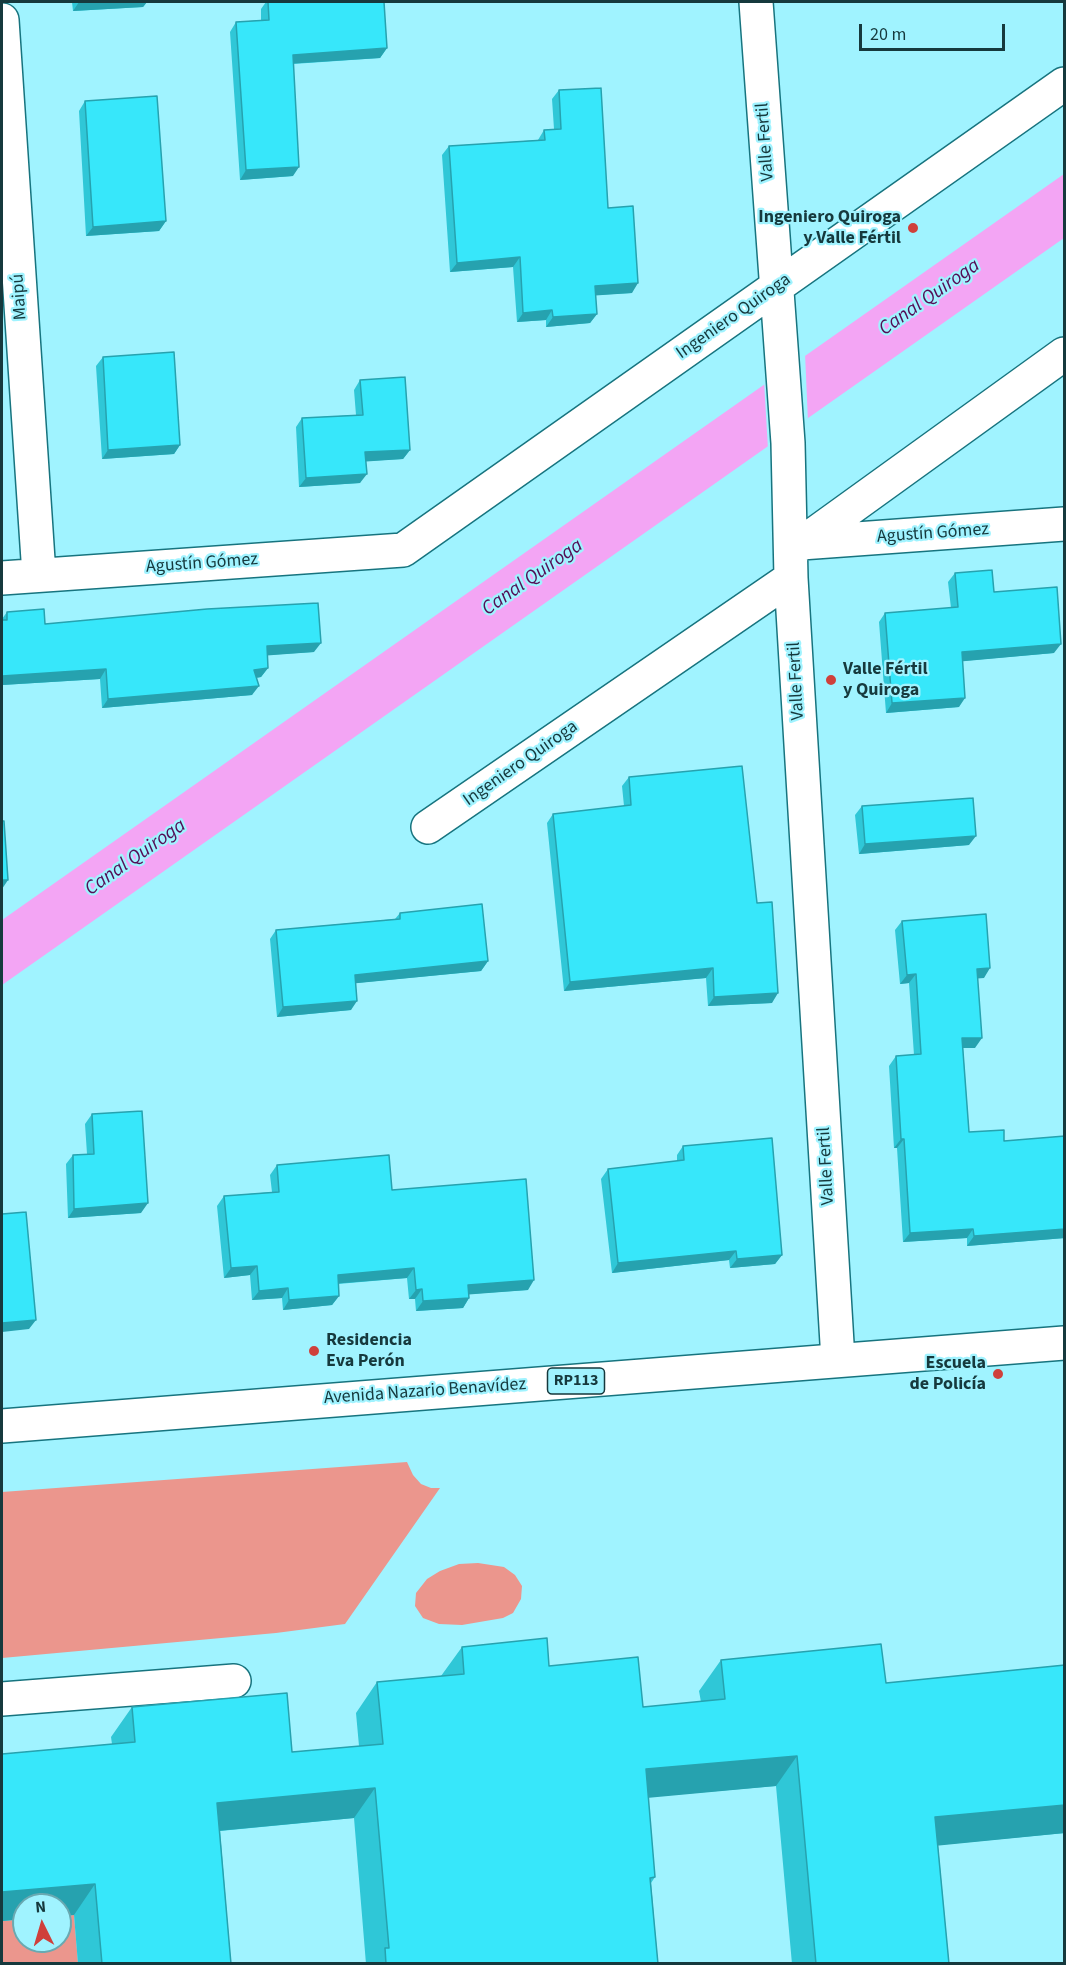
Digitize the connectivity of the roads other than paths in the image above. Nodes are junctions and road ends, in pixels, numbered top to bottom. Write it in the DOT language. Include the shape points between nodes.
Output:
graph roads {
  1 [pos="756,2"];
  2 [pos="2,20"];
  3 [pos="1065,84"];
  4 [pos="776,287"];
  5 [pos="1065,354"];
  6 [pos="1065,524"];
  7 [pos="403,550"];
  8 [pos="794,557"];
  9 [pos="39,575"];
  10 [pos="2,578"];
  11 [pos="428,827"];
  12 [pos="1065,1343"];
  13 [pos="838,1360"];
  14 [pos="2,1426"];
  15 [pos="234,1681"];
  16 [pos="2,1699"];
  1 -- 4 [label="street, Valle Fertil"];
  2 -- 9 [label="street, Maipú"];
  3 -- 4 [label="street, Ingeniero Quiroga"];
  4 -- 7 [label="street, Ingeniero Quiroga"];
  4 -- 8 [label="street, Valle Fertil"];
  5 -- 8 [label="street, Ingeniero Quiroga"];
  6 -- 8 [label="street, Agustín Gómez"];
  7 -- 9 [label="street, Agustín Gómez"];
  8 -- 11 [label="street, Ingeniero Quiroga"];
  8 -- 13 [label="street, Valle Fertil"];
  9 -- 10 [label="street, Agustín Gómez"];
  12 -- 13 [label="street, Avenida Nazario Benavídez / RP113"];
  13 -- 14 [label="street, Avenida Nazario Benavídez / RP113"];
  15 -- 16 [label="street"];
}
